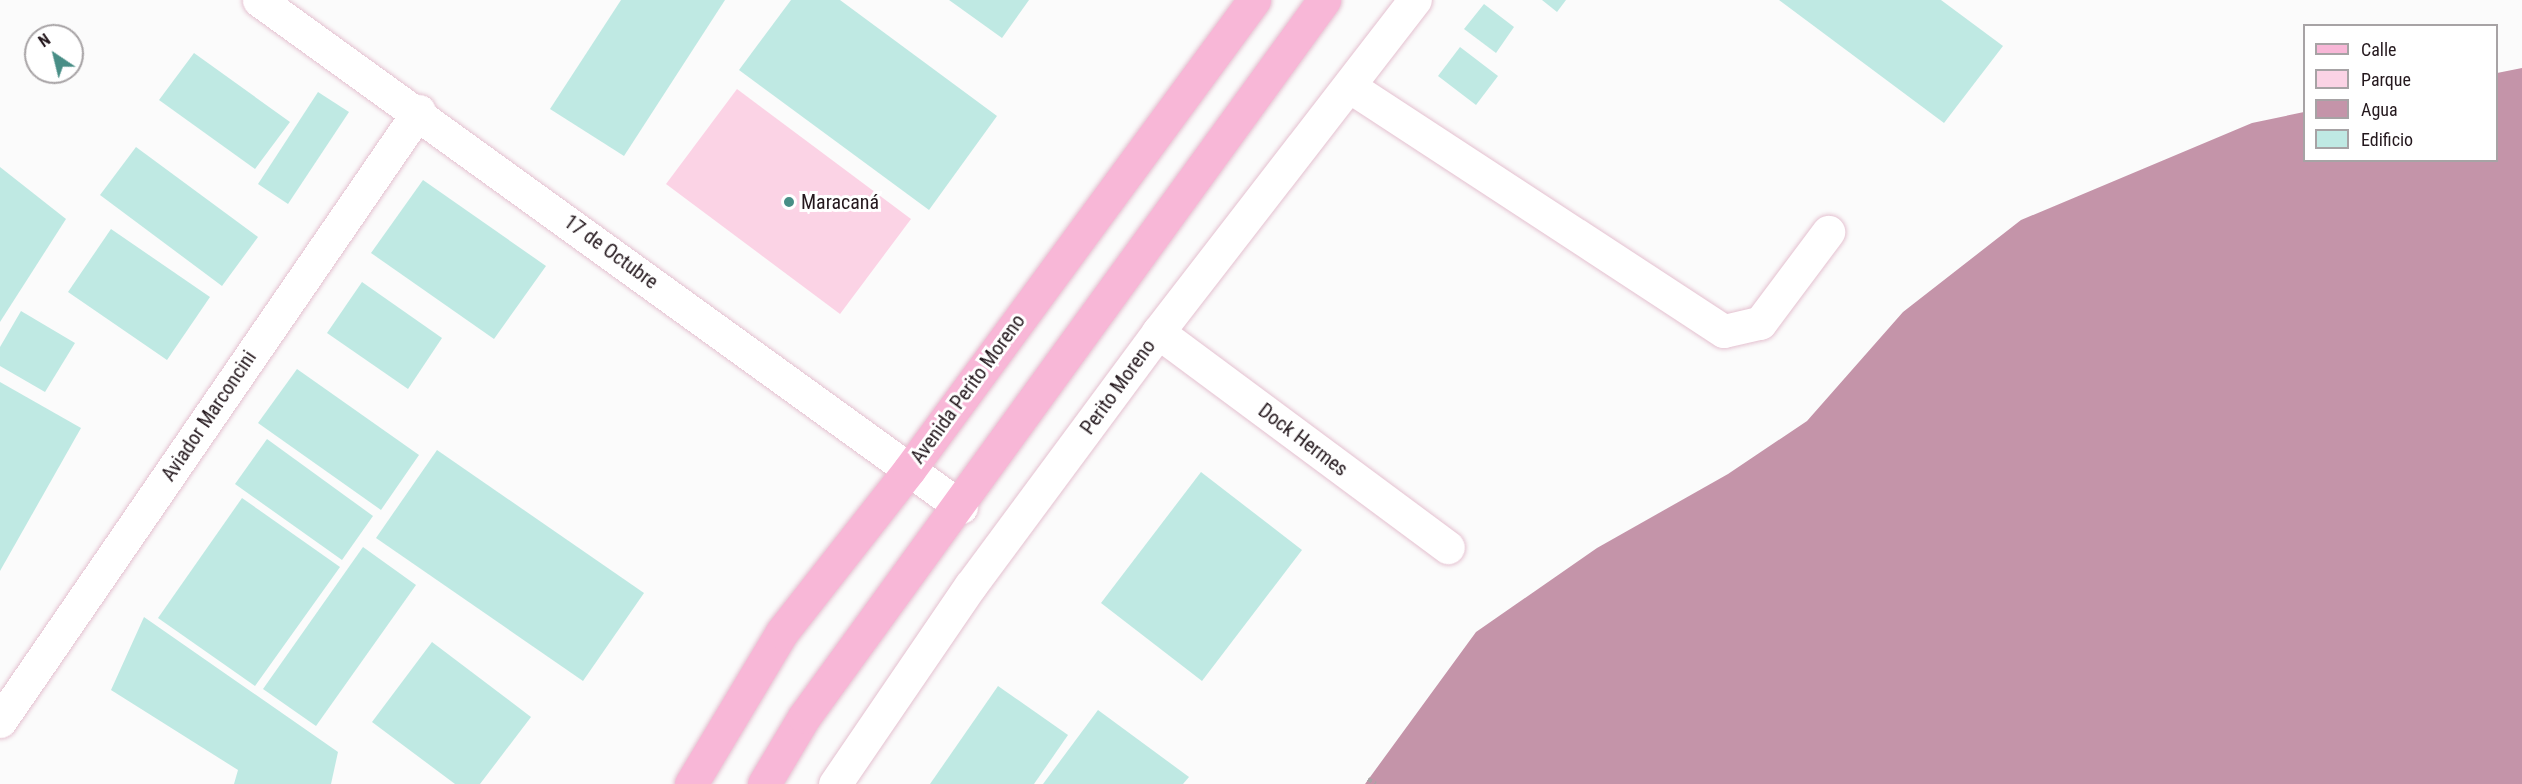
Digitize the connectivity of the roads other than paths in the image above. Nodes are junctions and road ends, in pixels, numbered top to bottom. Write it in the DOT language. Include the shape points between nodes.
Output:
graph roads {
  1 [pos="259,0"];
  2 [pos="1254,0"];
  3 [pos="1324,0"];
  4 [pos="1415,0"];
  5 [pos="1352,88"];
  6 [pos="419,111"];
  7 [pos="1828,232"];
  8 [pos="1158,332"];
  9 [pos="909,470"];
  10 [pos="961,507"];
  11 [pos="1448,547"];
  12 [pos="0,721"];
  13 [pos="691,784"];
  14 [pos="764,784"];
  15 [pos="835,784"];
  1 -- 6 [label="street, 17 de Octubre"];
  2 -- 9 [label="main road, Avenida Perito Moreno"];
  3 -- 10 [label="main road"];
  4 -- 5 [label="street, Perito Moreno"];
  5 -- 7 [label="street" via="1724,331 1760,323"];
  5 -- 8 [label="street, Perito Moreno"];
  6 -- 9 [label="street, 17 de Octubre"];
  6 -- 12 [label="street, Aviador Marconcini"];
  8 -- 11 [label="street, Dock Hermes"];
  8 -- 15 [label="street, Perito Moreno" via="971,585"];
  9 -- 10 [label="street, 17 de Octubre"];
  9 -- 13 [label="main road, Avenida Perito Moreno" via="782,632"];
  10 -- 14 [label="main road" via="804,717"];
}
